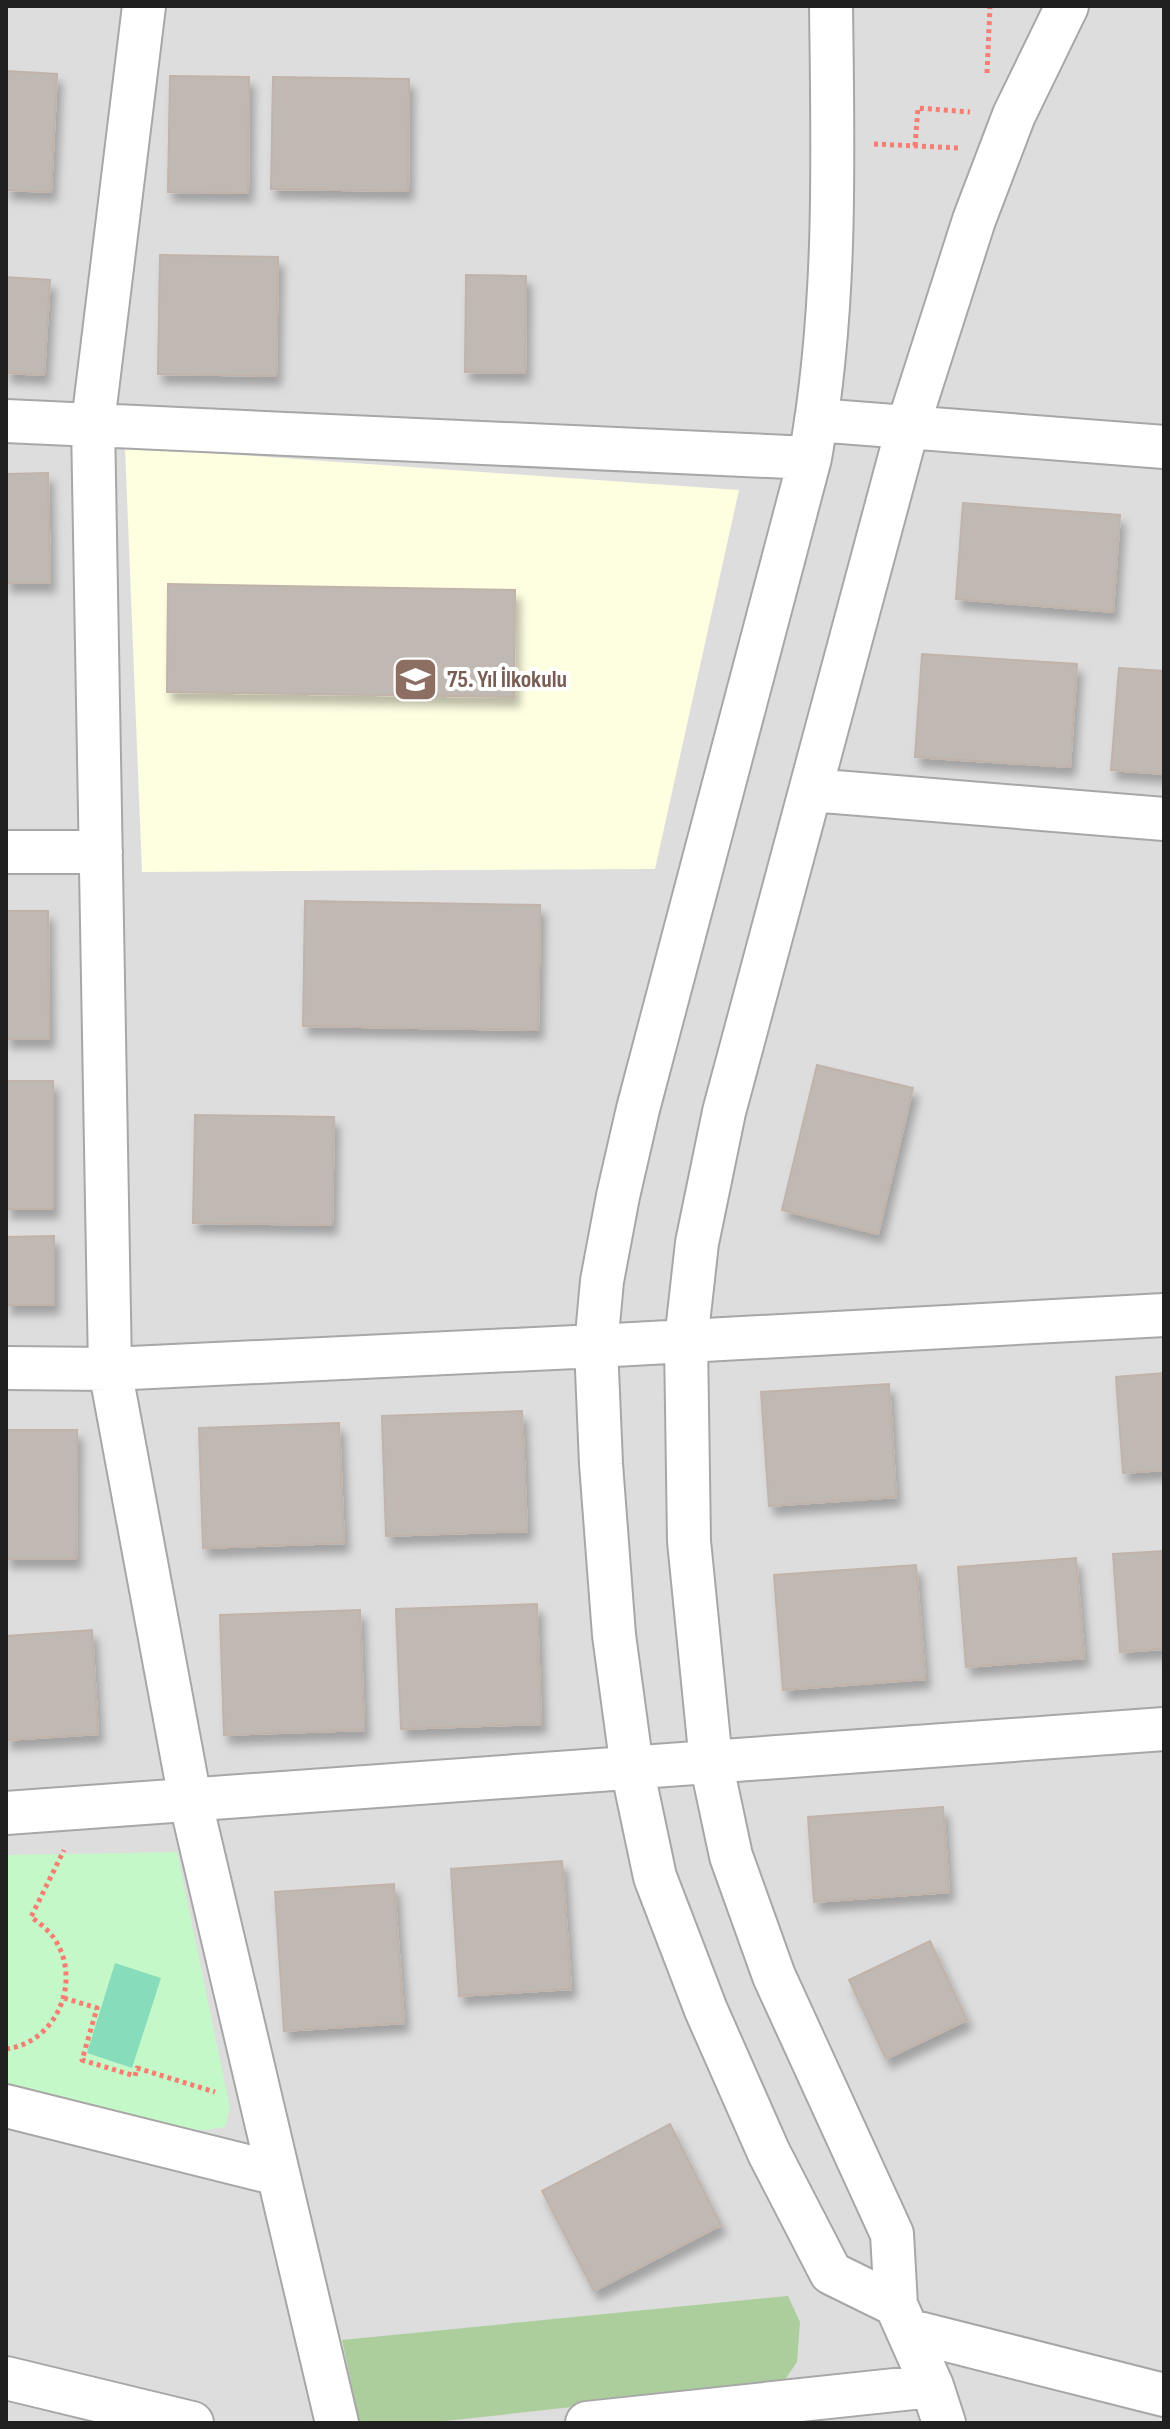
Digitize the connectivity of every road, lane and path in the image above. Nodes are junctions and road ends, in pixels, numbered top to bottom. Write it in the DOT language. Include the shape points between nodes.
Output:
graph roads {
  1 [pos="144,6"];
  2 [pos="831,6"];
  3 [pos="990,6"];
  4 [pos="1067,6"];
  5 [pos="986,82"];
  6 [pos="985,112"];
  7 [pos="832,142"];
  8 [pos="915,146"];
  9 [pos="1001,150"];
  10 [pos="6,421"];
  11 [pos="93,423"];
  12 [pos="908,426"];
  13 [pos="813,439"];
  14 [pos="1164,447"];
  15 [pos="811,790"];
  16 [pos="1164,819"];
  17 [pos="6,852"];
  18 [pos="101,852"];
  19 [pos="1164,1315"];
  20 [pos="686,1341"];
  21 [pos="596,1346"];
  22 [pos="6,1368"];
  23 [pos="110,1369"];
  24 [pos="1164,1729"];
  25 [pos="711,1762"];
  26 [pos="632,1768"];
  27 [pos="190,1799"];
  28 [pos="86,1807"];
  29 [pos="6,1813"];
  30 [pos="64,1998"];
  31 [pos="6,2049"];
  32 [pos="6,2106"];
  33 [pos="262,2107"];
  34 [pos="278,2174"];
  35 [pos="902,2317"];
  36 [pos="6,2378"];
  37 [pos="1164,2395"];
  38 [pos="938,2405"];
  39 [pos="192,2423"];
  40 [pos="337,2423"];
  41 [pos="587,2423"];
  1 -- 11 [label="street"];
  2 -- 7 [label="street"];
  3 -- 5 [label="path"];
  4 -- 9 [label="street"];
  6 -- 8 [label="path" via="918,108"];
  7 -- 8 [label="path"];
  7 -- 13 [label="street" via="828,307"];
  8 -- 9 [label="path"];
  9 -- 12 [label="street"];
  10 -- 11 [label="street"];
  11 -- 13 [label="street"];
  11 -- 18 [label="street"];
  12 -- 13 [label="street"];
  12 -- 14 [label="street"];
  12 -- 15 [label="street"];
  13 -- 21 [label="street" via="638,1109 602,1281"];
  15 -- 16 [label="street"];
  15 -- 20 [label="street" via="724,1112 697,1243"];
  17 -- 18 [label="street"];
  18 -- 23 [label="street"];
  19 -- 20 [label="street"];
  20 -- 21 [label="street"];
  20 -- 25 [label="street" via="689,1541"];
  21 -- 23 [label="street"];
  21 -- 26 [label="street" via="614,1635"];
  22 -- 23 [label="street"];
  23 -- 27 [label="street"];
  24 -- 25 [label="street"];
  25 -- 26 [label="street"];
  25 -- 35 [label="street" via="731,1856 774,1976 892,2234"];
  26 -- 27 [label="street"];
  26 -- 35 [label="street" via="655,1877 769,2153 831,2273"];
  27 -- 28 [label="street"];
  27 -- 33 [label="street"];
  28 -- 29 [label="street"];
  28 -- 30 [label="path" via="31,1917 46,1928 64,1960"];
  30 -- 31 [label="path" via="45,2030"];
  30 -- 33 [label="path" via="97,2008 82,2060 135,2076 137,2068"];
  32 -- 34 [label="street"];
  33 -- 34 [label="street"];
  34 -- 40 [label="street"];
  35 -- 37 [label="street"];
  35 -- 38 [label="street"];
  36 -- 39 [label="street"];
  38 -- 41 [label="street"];
}
